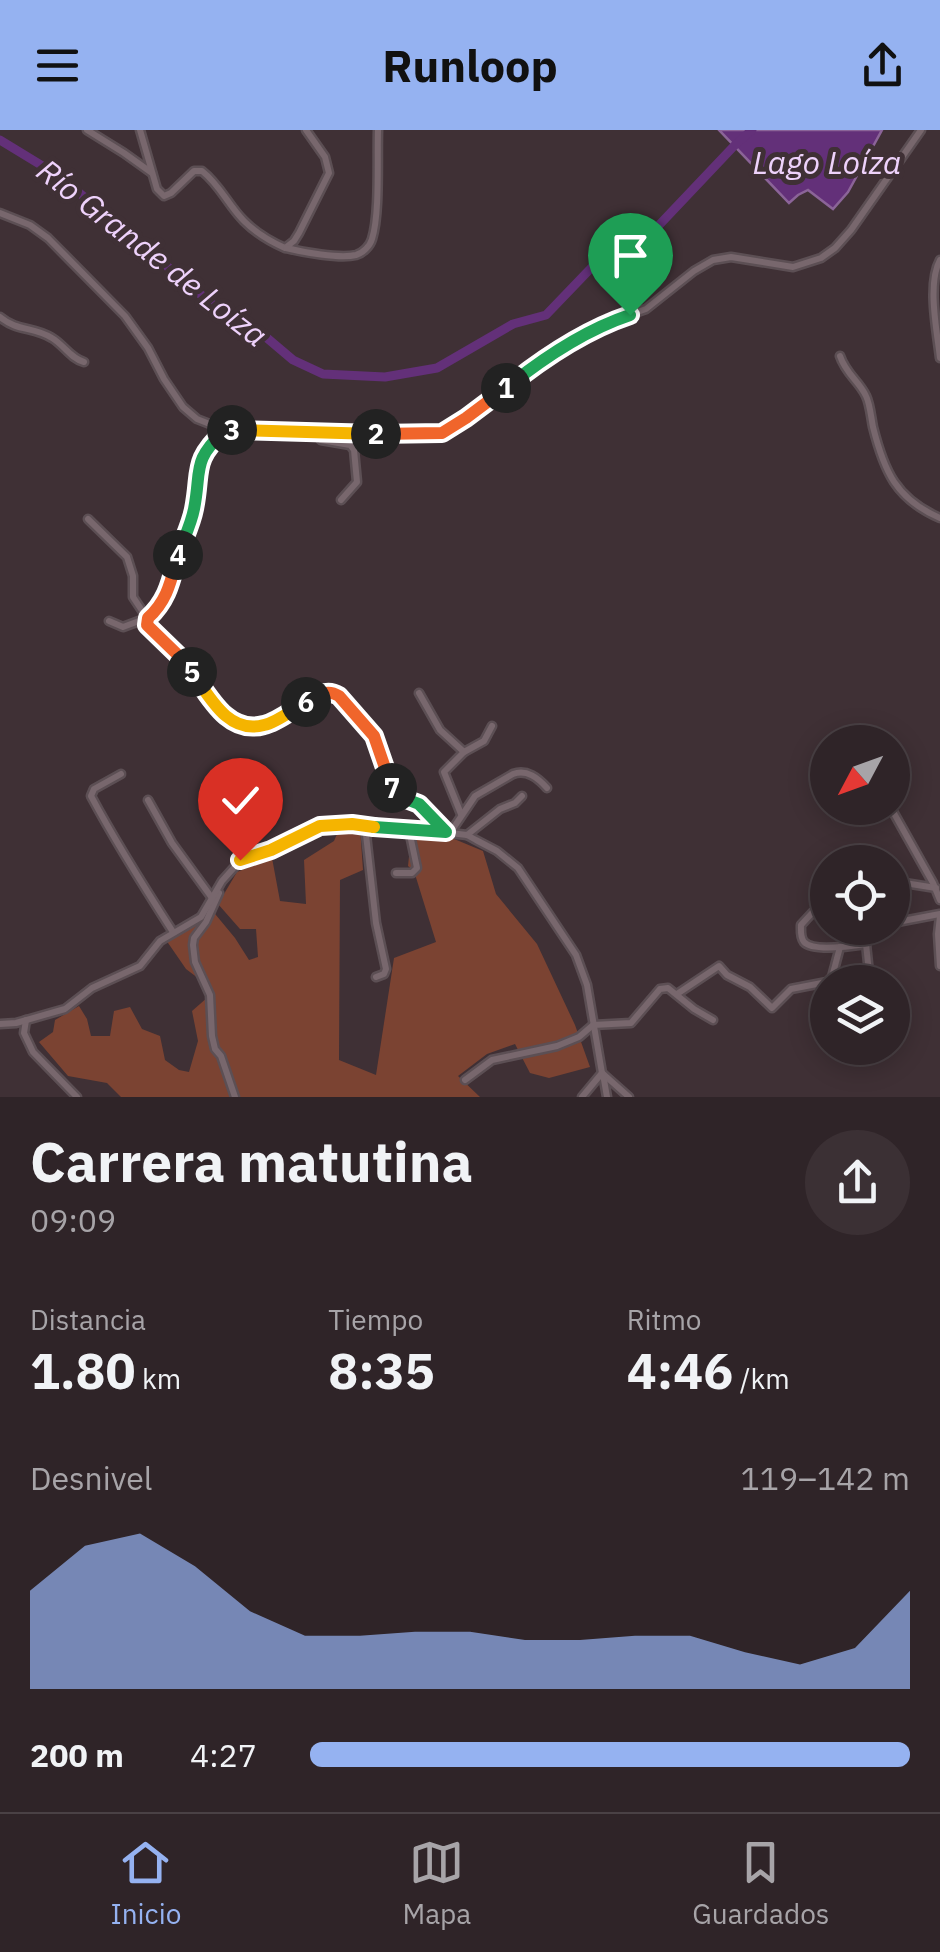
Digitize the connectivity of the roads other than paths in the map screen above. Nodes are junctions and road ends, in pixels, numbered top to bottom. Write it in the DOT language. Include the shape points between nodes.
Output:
graph roads {
  1 [pos="87,130"];
  2 [pos="140,130"];
  3 [pos="306,130"];
  4 [pos="378,130"];
  5 [pos="922,130"];
  6 [pos="152,173"];
  7 [pos="0,213"];
  8 [pos="284,248"];
  9 [pos="940,260"];
  10 [pos="0,317"];
  11 [pos="840,356"];
  12 [pos="940,358"];
  13 [pos="84,362"];
  14 [pos="225,430"];
  15 [pos="314,432"];
  16 [pos="341,500"];
  17 [pos="940,518"];
  18 [pos="88,519"];
  19 [pos="148,618"];
  20 [pos="109,621"];
  21 [pos="419,693"];
  22 [pos="492,726"];
  23 [pos="464,752"];
  24 [pos="122,774"];
  25 [pos="546,786"];
  26 [pos="522,796"];
  27 [pos="148,800"];
  28 [pos="461,816"];
  29 [pos="900,825"];
  30 [pos="365,826"];
  31 [pos="410,830"];
  32 [pos="448,832"];
  33 [pos="467,835"];
  34 [pos="231,870"];
  35 [pos="396,873"];
  36 [pos="910,884"];
  37 [pos="938,888"];
  38 [pos="212,898"];
  39 [pos="940,900"];
  40 [pos="810,915"];
  41 [pos="940,915"];
  42 [pos="910,920"];
  43 [pos="172,932"];
  44 [pos="860,945"];
  45 [pos="840,948"];
  46 [pos="940,966"];
  47 [pos="376,977"];
  48 [pos="676,994"];
  49 [pos="26,1020"];
  50 [pos="713,1020"];
  51 [pos="0,1024"];
  52 [pos="593,1025"];
  53 [pos="602,1073"];
  54 [pos="465,1080"];
  55 [pos="76,1097"];
  56 [pos="235,1097"];
  57 [pos="582,1097"];
  58 [pos="607,1097"];
  59 [pos="629,1097"];
  1 -- 6 [label="street"];
  2 -- 6 [label="street"];
  3 -- 8 [label="street" via="329,172 294,242"];
  4 -- 8 [label="street" via="372,242 354,256"];
  5 -- 15 [label="street" via="851,230 818,260 792,267 713,260 646,309 535,364 442,433"];
  6 -- 8 [label="street" via="164,196 202,171 242,220"];
  7 -- 14 [label="street" via="48,238 125,316 183,407"];
  9 -- 12 [label="street" via="934,296"];
  10 -- 13 [label="street" via="49,336"];
  11 -- 17 [label="street" via="866,395 878,448 896,487"];
  14 -- 15 [label="street"];
  14 -- 19 [label="street" via="200,463 194,510 168,593"];
  15 -- 16 [label="street" via="354,450 357,482"];
  18 -- 19 [label="street" via="127,557 133,597"];
  19 -- 20 [label="street" via="123,626"];
  19 -- 32 [label="street" via="147,625 216,707 242,726 263,726 325,692 339,696 374,736 398,796 419,804"];
  21 -- 23 [label="street" via="440,730"];
  22 -- 23 [label="street" via="484,741"];
  23 -- 28 [label="street" via="444,772"];
  24 -- 43 [label="street" via="90,796"];
  25 -- 28 [label="street" via="533,775 513,774 482,791"];
  26 -- 33 [label="street"];
  27 -- 38 [label="street"];
  28 -- 32 [label="street"];
  29 -- 37 [label="street"];
  30 -- 31 [label="street"];
  30 -- 34 [label="street" via="320,826"];
  30 -- 47 [label="street" via="386,969"];
  31 -- 32 [label="street"];
  31 -- 35 [label="street" via="416,868"];
  32 -- 33 [label="street"];
  33 -- 52 [label="street" via="518,868 576,954"];
  34 -- 38 [label="street"];
  34 -- 56 [label="street" via="194,945 210,995 212,1036"];
  36 -- 37 [label="street"];
  37 -- 39 [label="street"];
  38 -- 43 [label="street" via="200,917"];
  40 -- 45 [label="street" via="801,925 805,944"];
  41 -- 42 [label="street"];
  41 -- 46 [label="street"];
  43 -- 49 [label="street" via="140,966 92,988 66,1009"];
  44 -- 45 [label="street"];
  45 -- 48 [label="street" via="827,982 791,989 772,1008 719,966"];
  48 -- 50 [label="street"];
  48 -- 52 [label="street" via="660,989 631,1023"];
  49 -- 51 [label="street"];
  49 -- 55 [label="street" via="33,1052"];
  52 -- 53 [label="street"];
  52 -- 54 [label="street" via="557,1046 492,1060"];
  53 -- 57 [label="street"];
  53 -- 58 [label="street"];
  53 -- 59 [label="street"];
}
